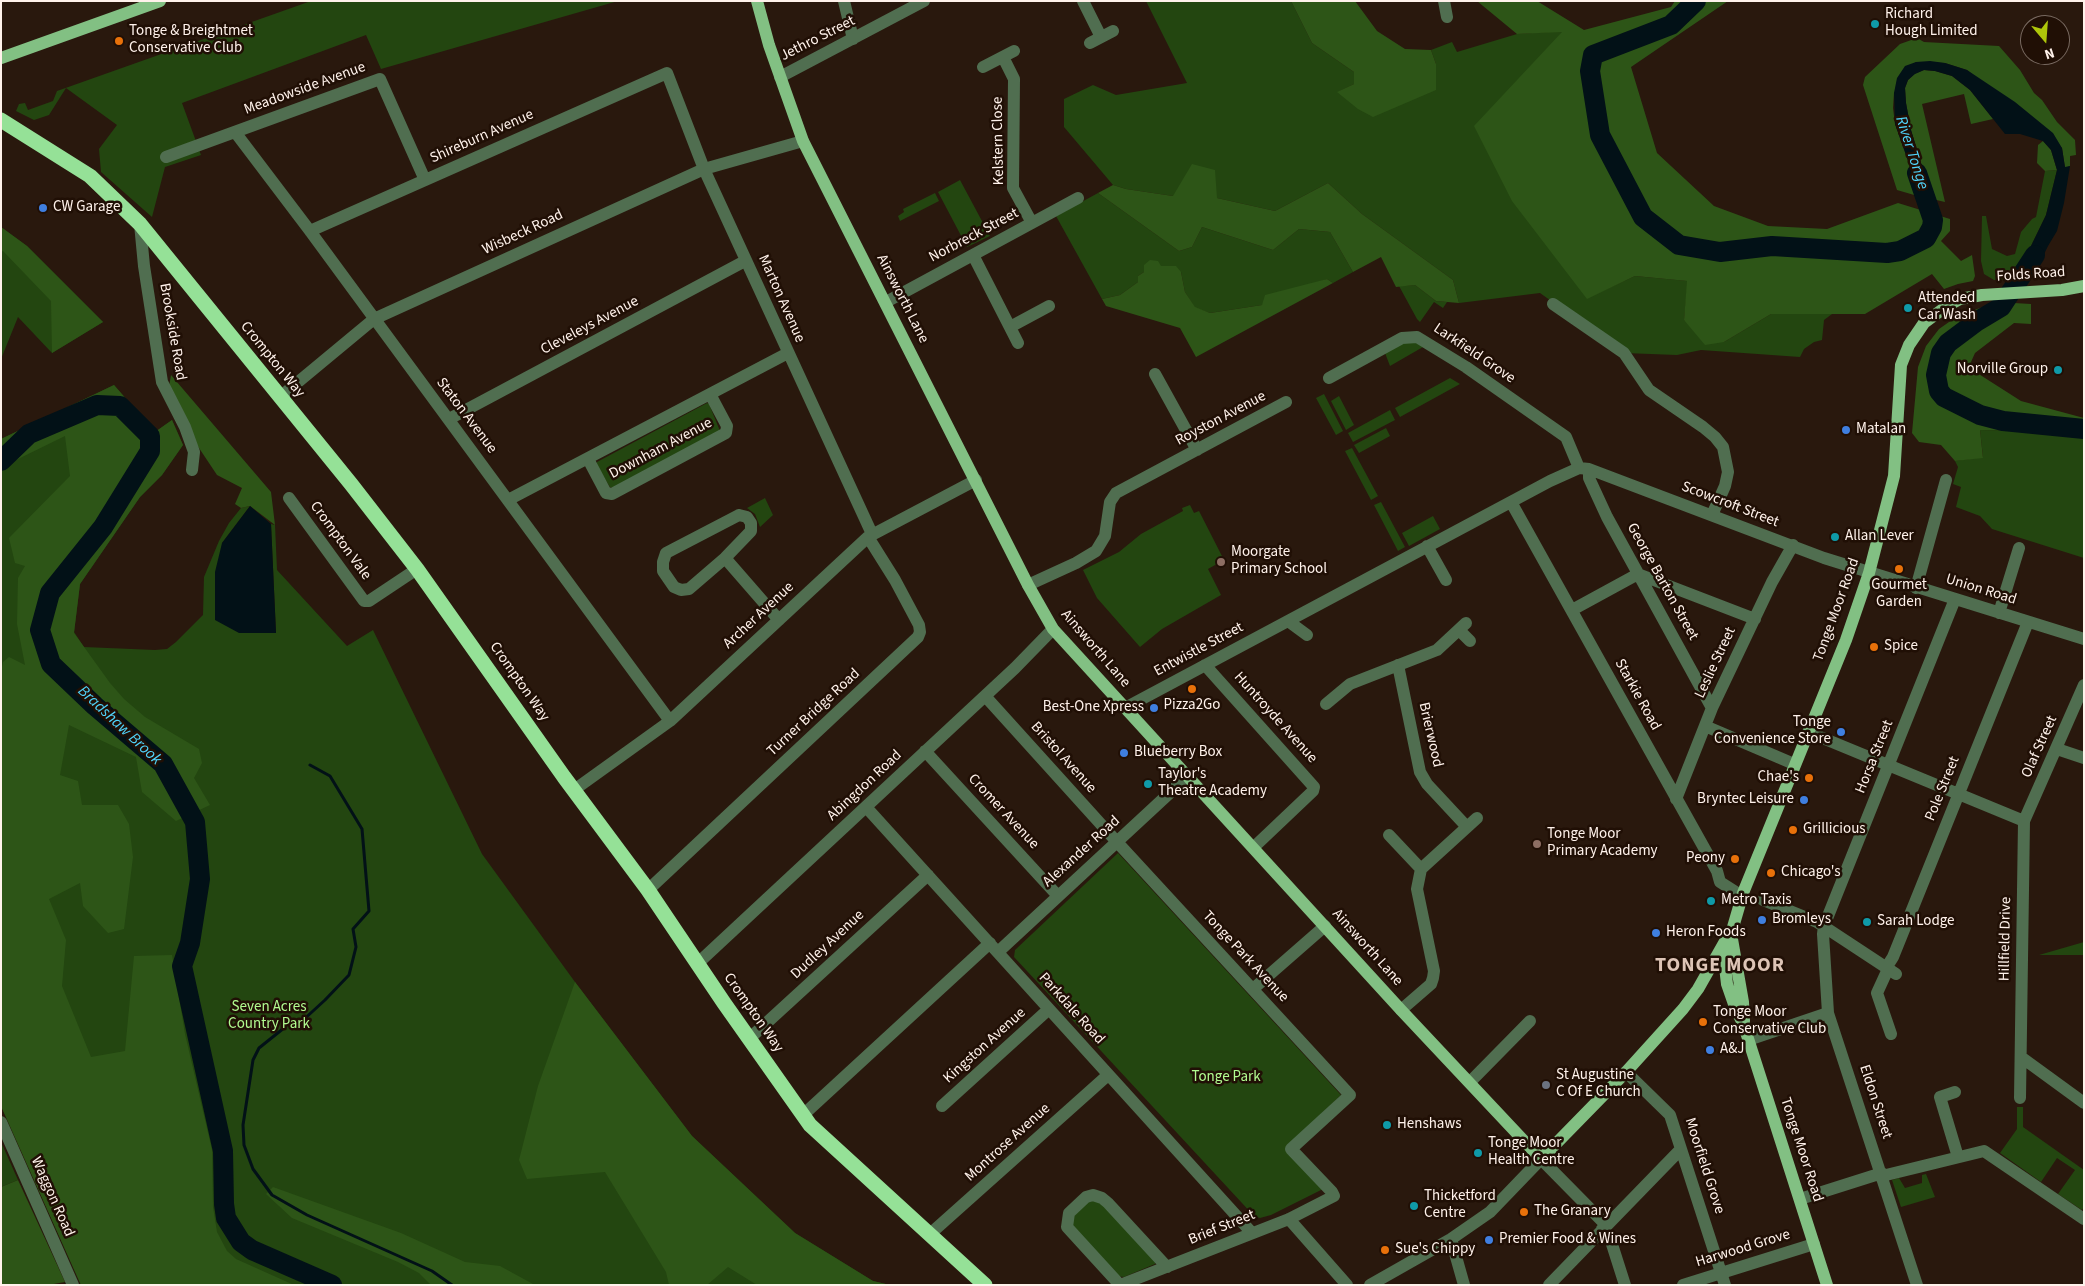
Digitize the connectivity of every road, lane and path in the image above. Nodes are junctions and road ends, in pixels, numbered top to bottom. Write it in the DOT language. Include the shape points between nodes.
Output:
graph roads {
  1 [pos="757,1"];
  2 [pos="844,1"];
  3 [pos="924,1"];
  4 [pos="1083,1"];
  5 [pos="1444,1"];
  6 [pos="152,3"];
  7 [pos="1447,17"];
  8 [pos="1113,30"];
  9 [pos="853,39"];
  10 [pos="1014,51"];
  11 [pos="1002,57"];
  12 [pos="1,58"];
  13 [pos="983,67"];
  14 [pos="667,73"];
  15 [pos="780,77"];
  16 [pos="2,120"];
  17 [pos="235,132"];
  18 [pos="803,140"];
  19 [pos="166,157"];
  20 [pos="704,169"];
  21 [pos="426,180"];
  22 [pos="1078,198"];
  23 [pos="1032,223"];
  24 [pos="140,224"];
  25 [pos="310,231"];
  26 [pos="973,255"];
  27 [pos="746,261"];
  28 [pos="2084,286"];
  29 [pos="1982,295"];
  30 [pos="886,302"];
  31 [pos="1553,304"];
  32 [pos="1049,306"];
  33 [pos="374,319"];
  34 [pos="1010,327"];
  35 [pos="1018,343"];
  36 [pos="788,353"];
  37 [pos="1155,374"];
  38 [pos="1329,378"];
  39 [pos="710,394"];
  40 [pos="280,397"];
  41 [pos="1286,402"];
  42 [pos="449,420"];
  43 [pos="1197,450"];
  44 [pos="588,459"];
  45 [pos="1584,469"];
  46 [pos="192,470"];
  47 [pos="976,480"];
  48 [pos="1947,488"];
  49 [pos="289,498"];
  50 [pos="508,500"];
  51 [pos="1511,502"];
  52 [pos="1712,515"];
  53 [pos="870,536"];
  54 [pos="1792,545"];
  55 [pos="1427,546"];
  56 [pos="2020,556"];
  57 [pos="725,558"];
  58 [pos="417,569"];
  59 [pos="1869,573"];
  60 [pos="1638,574"];
  61 [pos="1446,580"];
  62 [pos="1028,585"];
  63 [pos="1916,588"];
  64 [pos="1956,600"];
  65 [pos="1572,610"];
  66 [pos="1998,613"];
  67 [pos="1755,619"];
  68 [pos="779,620"];
  69 [pos="1288,621"];
  70 [pos="2028,622"];
  71 [pos="1053,629"];
  72 [pos="1307,635"];
  73 [pos="2084,639"];
  74 [pos="1470,641"];
  75 [pos="1205,665"];
  76 [pos="1398,665"];
  77 [pos="2084,685"];
  78 [pos="985,696"];
  79 [pos="1326,704"];
  80 [pos="1125,708"];
  81 [pos="1712,708"];
  82 [pos="670,721"];
  83 [pos="1705,726"];
  84 [pos="1808,732"];
  85 [pos="2057,749"];
  86 [pos="926,751"];
  87 [pos="2084,758"];
  88 [pos="1794,764"];
  89 [pos="1889,765"];
  90 [pos="1188,776"];
  91 [pos="574,790"];
  92 [pos="1959,794"];
  93 [pos="1676,799"];
  94 [pos="866,806"];
  95 [pos="1477,818"];
  96 [pos="2024,821"];
  97 [pos="1467,827"];
  98 [pos="1388,835"];
  99 [pos="1117,842"];
  100 [pos="1254,847"];
  101 [pos="1422,869"];
  102 [pos="928,875"];
  103 [pos="648,890"];
  104 [pos="1058,896"];
  105 [pos="1742,896"];
  106 [pos="1763,900"];
  107 [pos="1325,926"];
  108 [pos="1824,926"];
  109 [pos="1732,932"];
  110 [pos="994,948"];
  111 [pos="697,964"];
  112 [pos="1890,970"];
  113 [pos="1732,979"];
  114 [pos="1253,989"];
  115 [pos="1698,989"];
  116 [pos="1049,1009"];
  117 [pos="1401,1010"];
  118 [pos="1828,1012"];
  119 [pos="1530,1021"];
  120 [pos="1891,1034"];
  121 [pos="750,1038"];
  122 [pos="1748,1040"];
  123 [pos="2021,1057"];
  124 [pos="1626,1072"];
  125 [pos="1108,1075"];
  126 [pos="1470,1082"];
  127 [pos="1956,1092"];
  128 [pos="2020,1098"];
  129 [pos="2084,1103"];
  130 [pos="942,1106"];
  131 [pos="803,1115"];
  132 [pos="1,1122"];
  133 [pos="1681,1149"];
  134 [pos="1958,1156"];
  135 [pos="1541,1159"];
  136 [pos="1882,1175"];
  137 [pos="1334,1196"];
  138 [pos="1800,1199"];
  139 [pos="1288,1219"];
  140 [pos="2084,1219"];
  141 [pos="1604,1227"];
  142 [pos="1252,1233"];
  143 [pos="930,1234"];
  144 [pos="1450,1240"];
  145 [pos="1814,1244"];
  146 [pos="1167,1267"];
  147 [pos="1724,1279"];
  148 [pos="74,1285"];
  149 [pos="985,1285"];
  150 [pos="1120,1285"];
  151 [pos="1347,1285"];
  152 [pos="1370,1285"];
  153 [pos="1464,1285"];
  154 [pos="1549,1285"];
  155 [pos="1625,1285"];
  156 [pos="1683,1285"];
  157 [pos="1827,1285"];
  158 [pos="1917,1285"];
  1 -- 15 [label="main road, Ainsworth Lane"];
  2 -- 9 [label="street"];
  3 -- 9 [label="street, Jethro Street"];
  4 -- 8 [label="street" via="1096,40"];
  5 -- 7 [label="street"];
  6 -- 12 [label="main road"];
  9 -- 15 [label="street, Jethro Street"];
  10 -- 11 [label="street"];
  11 -- 13 [label="street"];
  11 -- 23 [label="street, Kelstern Close" via="1014,79 1013,188"];
  14 -- 20 [label="street, Marton Avenue"];
  14 -- 21 [label="street, Shireburn Avenue"];
  15 -- 18 [label="main road, Ainsworth Lane"];
  16 -- 24 [label="highway, Crompton Way" via="90,176"];
  17 -- 19 [label="street, Meadowside Avenue"];
  17 -- 21 [label="street, Meadowside Avenue" via="380,79"];
  17 -- 25 [label="street, Staton Avenue"];
  18 -- 20 [label="street, Wisbeck Road"];
  18 -- 30 [label="main road, Ainsworth Lane"];
  20 -- 27 [label="street, Marton Avenue"];
  20 -- 33 [label="street, Wisbeck Road"];
  21 -- 25 [label="street, Shireburn Avenue"];
  22 -- 23 [label="street, Norbreck Street"];
  23 -- 26 [label="street, Norbreck Street"];
  24 -- 40 [label="highway, Crompton Way"];
  24 -- 46 [label="street, Brookside Road" via="162,382 194,452"];
  25 -- 33 [label="street, Staton Avenue"];
  26 -- 30 [label="street, Norbreck Street"];
  26 -- 34 [label="street"];
  27 -- 36 [label="street, Marton Avenue"];
  27 -- 42 [label="street, Cleveleys Avenue"];
  28 -- 29 [label="main road, Folds Road"];
  29 -- 59 [label="main road, Tonge Moor Road" via="1960,299 1935,314 1915,334 1904,356 1894,476"];
  30 -- 47 [label="main road, Ainsworth Lane"];
  31 -- 52 [label="street" via="1565,319 1624,353 1648,390 1703,427 1723,447 1728,472"];
  32 -- 34 [label="street"];
  33 -- 40 [label="street, Wisbeck Road"];
  33 -- 42 [label="street, Staton Avenue"];
  34 -- 35 [label="street"];
  36 -- 39 [label="street, Downham Avenue"];
  36 -- 53 [label="street, Marton Avenue"];
  37 -- 43 [label="street"];
  38 -- 45 [label="street, Larkfield Grove" via="1402,338 1417,336 1561,432"];
  39 -- 44 [label="street, Downham Avenue"];
  39 -- 44 [label="street, Downham Avenue" via="727,426 726,433 630,485 612,494 606,493"];
  40 -- 58 [label="highway, Crompton Way"];
  41 -- 43 [label="street, Royston Avenue"];
  42 -- 50 [label="street, Staton Avenue"];
  43 -- 62 [label="street, Royston Avenue" via="1174,468 1116,493 1110,502 1105,536 1096,551"];
  44 -- 50 [label="street, Downham Avenue"];
  45 -- 51 [label="street, Entwistle Street" via="1570,470"];
  45 -- 52 [label="street, Scowcroft Street"];
  45 -- 60 [label="street, George Barton Street"];
  47 -- 53 [label="street, Archer Avenue"];
  47 -- 62 [label="main road, Ainsworth Lane"];
  48 -- 63 [label="street"];
  49 -- 58 [label="street, Crompton Vale" via="364,601 369,601"];
  50 -- 82 [label="street, Staton Avenue"];
  51 -- 55 [label="street, Entwistle Street"];
  51 -- 65 [label="street, Starkie Road"];
  52 -- 54 [label="street, Scowcroft Street"];
  53 -- 68 [label="street, Archer Avenue"];
  53 -- 103 [label="street, Turner Bridge Road" via="919,625 918,638"];
  54 -- 59 [label="street, Scowcroft Street"];
  54 -- 67 [label="street, Leslie Street"];
  55 -- 61 [label="street"];
  55 -- 69 [label="street, Entwistle Street"];
  56 -- 66 [label="street"];
  57 -- 57 [label="street" via="689,589 674,587 663,570 666,554 739,515 747,517 752,530"];
  57 -- 68 [label="street"];
  58 -- 91 [label="highway, Crompton Way"];
  59 -- 63 [label="street, Union Road"];
  59 -- 84 [label="main road, Tonge Moor Road" via="1846,640"];
  60 -- 65 [label="street"];
  60 -- 67 [label="street"];
  60 -- 81 [label="street, George Barton Street"];
  62 -- 71 [label="main road, Ainsworth Lane"];
  63 -- 64 [label="street, Union Road"];
  64 -- 66 [label="street, Union Road"];
  64 -- 89 [label="street, Horsa Street"];
  65 -- 93 [label="street, Starkie Road"];
  66 -- 70 [label="street, Union Road"];
  67 -- 81 [label="street, Leslie Street"];
  68 -- 82 [label="street, Archer Avenue"];
  69 -- 72 [label="street"];
  69 -- 75 [label="street, Entwistle Street"];
  70 -- 73 [label="street, Union Road"];
  70 -- 92 [label="street, Pole Street"];
  71 -- 78 [label="street, Abingdon Road"];
  71 -- 80 [label="main road, Ainsworth Lane"];
  74 -- 76 [label="street" via="1463,626 1437,650"];
  75 -- 80 [label="street, Entwistle Street"];
  75 -- 100 [label="street, Huntroyde Avenue" via="1312,784 1313,791"];
  76 -- 79 [label="street" via="1350,684 1342,696"];
  76 -- 97 [label="street, Brierwood" via="1420,772"];
  77 -- 85 [label="street, Olaf Street"];
  78 -- 86 [label="street, Abingdon Road"];
  78 -- 99 [label="street, Bristol Avenue"];
  80 -- 90 [label="main road, Ainsworth Lane"];
  81 -- 83 [label="street, Leslie Street"];
  82 -- 91 [label="street, Archer Avenue"];
  83 -- 88 [label="street"];
  83 -- 93 [label="street, Leslie Street"];
  84 -- 88 [label="main road, Tonge Moor Road"];
  84 -- 89 [label="street"];
  85 -- 87 [label="street"];
  85 -- 96 [label="street, Olaf Street"];
  86 -- 94 [label="street, Abingdon Road"];
  86 -- 104 [label="street, Cromer Avenue"];
  88 -- 105 [label="main road, Tonge Moor Road"];
  89 -- 92 [label="street"];
  89 -- 108 [label="street, Horsa Street"];
  90 -- 99 [label="street, Alexander Road"];
  90 -- 100 [label="main road, Ainsworth Lane"];
  91 -- 103 [label="highway, Crompton Way"];
  92 -- 96 [label="street"];
  92 -- 112 [label="street, Pole Street"];
  93 -- 105 [label="street, Starkie Road" via="1722,884"];
  94 -- 102 [label="street, Parkdale Road"];
  94 -- 111 [label="street, Abingdon Road"];
  95 -- 97 [label="street"];
  96 -- 123 [label="street, Hillfield Drive"];
  97 -- 101 [label="street"];
  98 -- 101 [label="street"];
  99 -- 104 [label="street, Alexander Road"];
  99 -- 114 [label="street, Tonge Park Avenue"];
  100 -- 107 [label="main road, Ainsworth Lane"];
  101 -- 117 [label="street" via="1417,890 1434,978"];
  102 -- 110 [label="street, Parkdale Road"];
  102 -- 121 [label="street, Dudley Avenue"];
  103 -- 111 [label="highway, Crompton Way"];
  104 -- 110 [label="street, Alexander Road"];
  105 -- 109 [label="main road, Tonge Moor Road"];
  106 -- 108 [label="street"];
  107 -- 114 [label="street"];
  107 -- 117 [label="main road, Ainsworth Lane"];
  108 -- 112 [label="street"];
  108 -- 118 [label="street, Eldon Street" via="1822,942"];
  109 -- 113 [label="main road, Tonge Moor Road"];
  109 -- 115 [label="main road"];
  110 -- 116 [label="street, Parkdale Road"];
  110 -- 131 [label="street, Alexander Road"];
  111 -- 121 [label="highway, Crompton Way"];
  112 -- 120 [label="street, Pole Street" via="1878,993"];
  113 -- 115 [label="main road" via="1709,983"];
  113 -- 122 [label="main road, Tonge Moor Road" via="1743,1002"];
  114 -- 137 [label="street, Tonge Park Avenue" via="1350,1095 1292,1149"];
  115 -- 124 [label="main road"];
  116 -- 125 [label="street, Parkdale Road"];
  116 -- 130 [label="street, Kingston Avenue"];
  117 -- 126 [label="main road, Ainsworth Lane"];
  118 -- 122 [label="street"];
  118 -- 136 [label="street, Eldon Street"];
  119 -- 126 [label="street" via="1511,1034"];
  121 -- 131 [label="highway, Crompton Way"];
  122 -- 138 [label="main road, Tonge Moor Road"];
  123 -- 128 [label="street, Hillfield Drive"];
  123 -- 129 [label="street"];
  124 -- 133 [label="street, Moorfield Grove" via="1670,1115"];
  124 -- 135 [label="main road"];
  125 -- 142 [label="street, Parkdale Road"];
  125 -- 143 [label="street, Montrose Avenue"];
  126 -- 135 [label="main road, Ainsworth Lane"];
  127 -- 134 [label="street" via="1940,1097"];
  131 -- 143 [label="highway, Crompton Way" via="810,1125"];
  132 -- 148 [label="street, Waggon Road"];
  133 -- 141 [label="street"];
  133 -- 147 [label="street, Moorfield Grove"];
  134 -- 136 [label="street"];
  134 -- 140 [label="street" via="1984,1151"];
  135 -- 141 [label="street"];
  135 -- 144 [label="street" via="1490,1212"];
  136 -- 138 [label="street"];
  136 -- 158 [label="street, Eldon Street"];
  137 -- 139 [label="street, Brief Street"];
  138 -- 145 [label="main road, Tonge Moor Road"];
  139 -- 142 [label="street, Brief Street"];
  139 -- 151 [label="street"];
  141 -- 154 [label="street"];
  141 -- 155 [label="street"];
  142 -- 146 [label="street, Brief Street"];
  143 -- 149 [label="highway, Crompton Way"];
  144 -- 152 [label="street"];
  144 -- 153 [label="street"];
  145 -- 147 [label="street, Harwood Grove"];
  145 -- 157 [label="main road, Tonge Moor Road"];
  146 -- 150 [label="street, Brief Street"];
  146 -- 150 [label="street" via="1108,1203 1102,1198 1086,1197 1069,1213 1068,1227"];
  147 -- 156 [label="street, Harwood Grove"];
}
